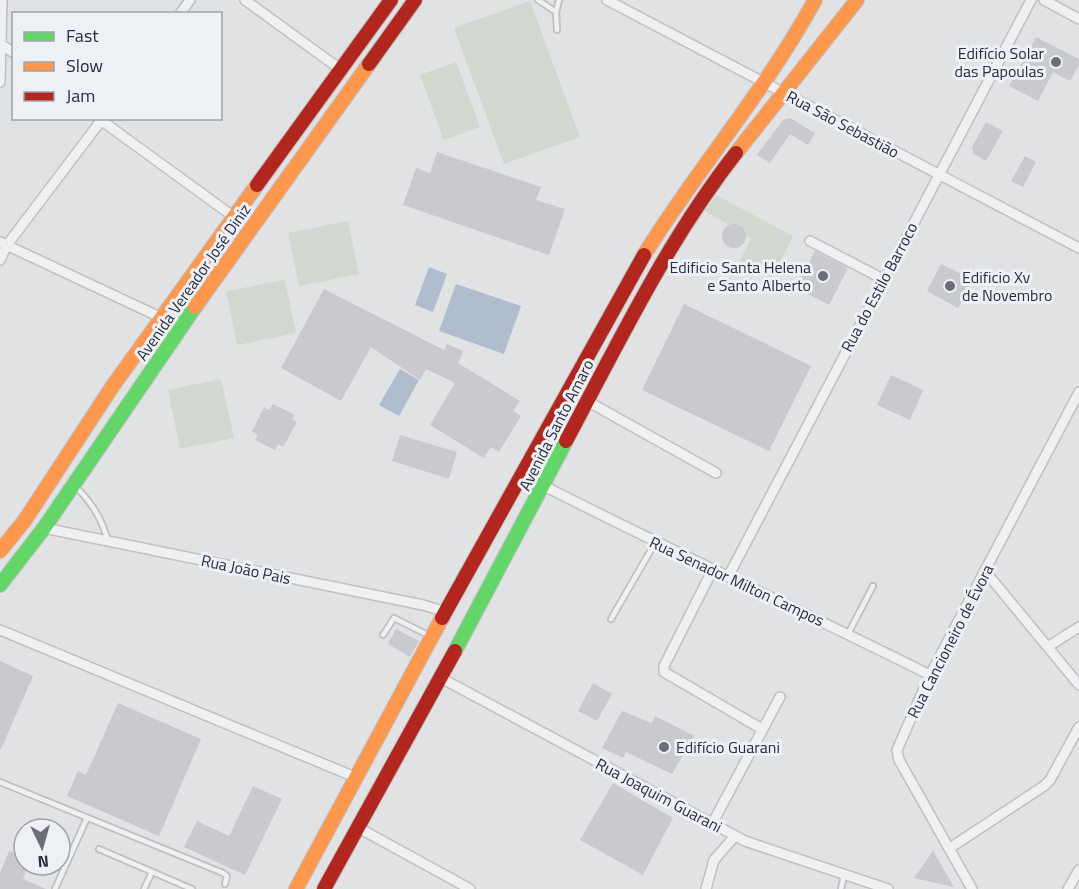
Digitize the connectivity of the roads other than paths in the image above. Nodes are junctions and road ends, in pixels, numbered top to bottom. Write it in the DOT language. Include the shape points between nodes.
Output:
graph roads {
  1 [pos="2,0"];
  2 [pos="245,0"];
  3 [pos="391,0"];
  4 [pos="415,0"];
  5 [pos="538,0"];
  6 [pos="560,0"];
  7 [pos="607,0"];
  8 [pos="815,0"];
  9 [pos="856,0"];
  10 [pos="1031,0"];
  11 [pos="1044,0"];
  12 [pos="556,12"];
  13 [pos="1079,19"];
  14 [pos="557,30"];
  15 [pos="2,45"];
  16 [pos="12,52"];
  17 [pos="340,69"];
  18 [pos="0,82"];
  19 [pos="766,83"];
  20 [pos="784,93"];
  21 [pos="99,120"];
  22 [pos="101,120"];
  23 [pos="938,175"];
  24 [pos="234,217"];
  25 [pos="810,241"];
  26 [pos="3,243"];
  27 [pos="1079,248"];
  28 [pos="0,260"];
  29 [pos="883,279"];
  30 [pos="162,318"];
  31 [pos="1079,392"];
  32 [pos="587,401"];
  33 [pos="716,473"];
  34 [pos="73,484"];
  35 [pos="544,486"];
  36 [pos="44,528"];
  37 [pos="108,541"];
  38 [pos="655,543"];
  39 [pos="0,551"];
  40 [pos="713,569"];
  41 [pos="984,571"];
  42 [pos="729,575"];
  43 [pos="1,584"];
  44 [pos="873,586"];
  45 [pos="446,612"];
  46 [pos="610,619"];
  47 [pos="1079,627"];
  48 [pos="0,630"];
  49 [pos="848,634"];
  50 [pos="383,635"];
  51 [pos="433,637"];
  52 [pos="1048,646"];
  53 [pos="930,675"];
  54 [pos="441,678"];
  55 [pos="1079,685"];
  56 [pos="780,698"];
  57 [pos="1079,727"];
  58 [pos="762,729"];
  59 [pos="355,777"];
  60 [pos="0,782"];
  61 [pos="87,818"];
  62 [pos="712,824"];
  63 [pos="357,827"];
  64 [pos="735,836"];
  65 [pos="950,848"];
  66 [pos="99,849"];
  67 [pos="1079,870"];
  68 [pos="152,872"];
  69 [pos="844,875"];
  70 [pos="225,884"];
  71 [pos="55,889"];
  72 [pos="144,889"];
  73 [pos="192,889"];
  74 [pos="296,889"];
  75 [pos="324,889"];
  76 [pos="470,889"];
  77 [pos="706,889"];
  78 [pos="841,889"];
  79 [pos="888,889"];
  80 [pos="972,889"];
  81 [pos="1068,889"];
  1 -- 15 [label="street"];
  2 -- 17 [label="street"];
  3 -- 17 [label="main road, Avenida Vereador José Diniz"];
  4 -- 34 [label="main road, Avenida Vereador José Diniz" via="252,224"];
  5 -- 12 [label="lane"];
  6 -- 12 [label="lane"];
  7 -- 19 [label="street, Rua São Sebastião"];
  8 -- 19 [label="main road, Avenida Santo Amaro"];
  9 -- 20 [label="main road, Avenida Santo Amaro"];
  10 -- 23 [label="street, Rua do Estilo Barroco"];
  11 -- 13 [label="street"];
  12 -- 14 [label="lane"];
  15 -- 16 [label="street"];
  15 -- 18 [label="street"];
  17 -- 24 [label="main road, Avenida Vereador José Diniz"];
  19 -- 20 [label="street, Rua São Sebastião"];
  19 -- 45 [label="main road, Avenida Santo Amaro" via="665,219"];
  20 -- 23 [label="street, Rua São Sebastião"];
  20 -- 32 [label="main road, Avenida Santo Amaro" via="715,180 658,268"];
  21 -- 26 [label="street"];
  22 -- 24 [label="street"];
  23 -- 27 [label="street, Rua São Sebastião"];
  23 -- 29 [label="street, Rua do Estilo Barroco"];
  24 -- 30 [label="main road, Avenida Vereador José Diniz"];
  25 -- 29 [label="street"];
  26 -- 28 [label="street"];
  26 -- 30 [label="street"];
  29 -- 42 [label="street, Rua do Estilo Barroco"];
  30 -- 39 [label="main road, Avenida Vereador José Diniz"];
  31 -- 41 [label="street, Rua Cancioneiro de Évora"];
  32 -- 33 [label="street"];
  32 -- 35 [label="main road, Avenida Santo Amaro"];
  34 -- 36 [label="main road, Avenida Vereador José Diniz"];
  34 -- 37 [label="lane" via="93,504"];
  35 -- 38 [label="street, Rua Senador Milton Campos"];
  35 -- 54 [label="main road, Avenida Santo Amaro"];
  36 -- 37 [label="street, Rua João Pais"];
  36 -- 43 [label="main road, Avenida Vereador José Diniz"];
  37 -- 45 [label="street, Rua João Pais"];
  38 -- 40 [label="street, Rua Senador Milton Campos"];
  38 -- 46 [label="lane"];
  40 -- 42 [label="street, Rua Senador Milton Campos"];
  40 -- 58 [label="street" via="664,672"];
  41 -- 52 [label="street"];
  41 -- 53 [label="street, Rua Cancioneiro de Évora"];
  42 -- 49 [label="street, Rua Senador Milton Campos"];
  44 -- 49 [label="lane"];
  45 -- 51 [label="main road, Avenida Santo Amaro"];
  47 -- 52 [label="street"];
  48 -- 59 [label="street"];
  49 -- 53 [label="street, Rua Senador Milton Campos"];
  50 -- 51 [label="lane" via="391,621 399,618"];
  51 -- 59 [label="main road, Avenida Santo Amaro"];
  52 -- 55 [label="street"];
  53 -- 65 [label="street, Rua Cancioneiro de Évora" via="897,750"];
  54 -- 62 [label="street, Rua Joaquim Guarani"];
  54 -- 63 [label="main road, Avenida Santo Amaro"];
  56 -- 58 [label="street"];
  57 -- 65 [label="street" via="1044,786"];
  58 -- 62 [label="street"];
  59 -- 74 [label="main road, Avenida Santo Amaro"];
  60 -- 61 [label="lane"];
  61 -- 70 [label="lane" via="223,873 227,876"];
  61 -- 71 [label="lane"];
  62 -- 64 [label="street, Rua Joaquim Guarani"];
  63 -- 75 [label="main road, Avenida Santo Amaro"];
  63 -- 76 [label="street"];
  64 -- 69 [label="street, Rua Joaquim Guarani"];
  64 -- 77 [label="street" via="714,860"];
  65 -- 80 [label="street, Rua Cancioneiro de Évora"];
  66 -- 68 [label="lane"];
  67 -- 81 [label="street"];
  68 -- 72 [label="lane"];
  68 -- 73 [label="lane"];
  69 -- 78 [label="lane"];
  69 -- 79 [label="street, Rua Joaquim Guarani"];
}
